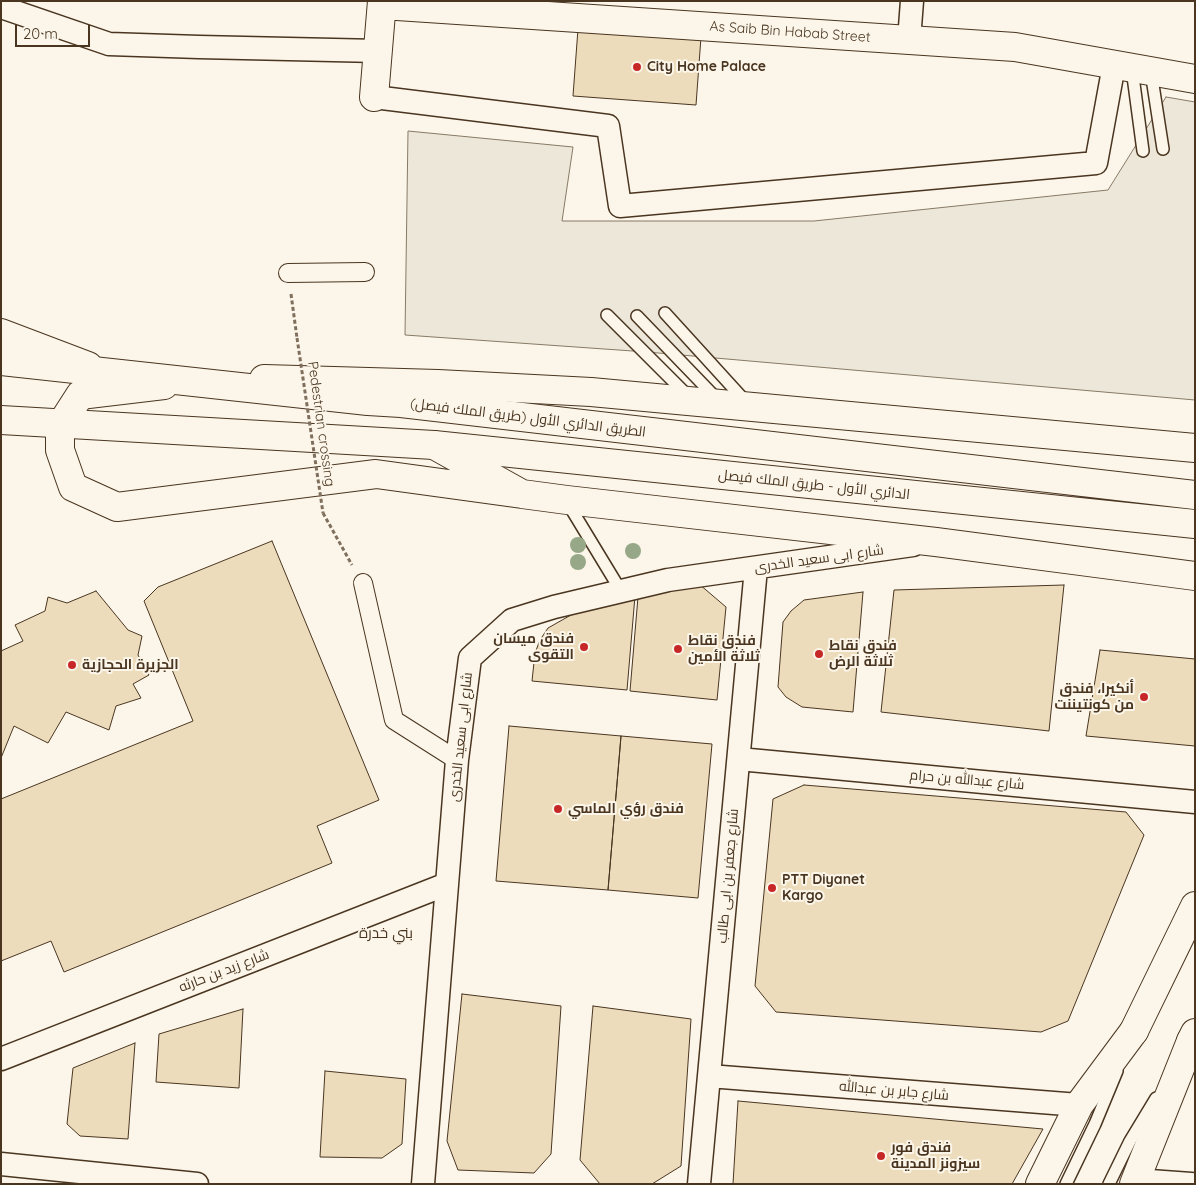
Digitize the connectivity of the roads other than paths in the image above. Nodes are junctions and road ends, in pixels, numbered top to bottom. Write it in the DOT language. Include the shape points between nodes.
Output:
graph roads {
  1 [pos="912,1"];
  2 [pos="382,3"];
  3 [pos="1,7"];
  4 [pos="551,8"];
  5 [pos="909,40"];
  6 [pos="378,51"];
  7 [pos="1132,68"];
  8 [pos="1195,79"];
  9 [pos="374,96"];
  10 [pos="1163,149"];
  11 [pos="1143,151"];
  12 [pos="365,272"];
  13 [pos="288,273"];
  14 [pos="665,313"];
  15 [pos="606,315"];
  16 [pos="637,316"];
  17 [pos="1,333"];
  18 [pos="1,361"];
  19 [pos="108,380"];
  20 [pos="194,382"];
  21 [pos="694,402"];
  22 [pos="722,404"];
  23 [pos="750,407"];
  24 [pos="1,420"];
  25 [pos="62,423"];
  26 [pos="434,445"];
  27 [pos="1195,448"];
  28 [pos="522,494"];
  29 [pos="1195,496"];
  30 [pos="566,500"];
  31 [pos="1195,524"];
  32 [pos="936,542"];
  33 [pos="756,568"];
  34 [pos="1195,576"];
  35 [pos="363,584"];
  36 [pos="621,591"];
  37 [pos="739,759"];
  38 [pos="457,760"];
  39 [pos="1195,802"];
  40 [pos="447,884"];
  41 [pos="1195,906"];
  42 [pos="1134,1031"];
  43 [pos="1193,1037"];
  44 [pos="1,1059"];
  45 [pos="709,1076"];
  46 [pos="1079,1106"];
  47 [pos="1,1164"];
  48 [pos="1135,1182"];
  49 [pos="197,1184"];
  50 [pos="423,1184"];
  51 [pos="699,1184"];
  52 [pos="1040,1184"];
  53 [pos="1066,1184"];
  54 [pos="1109,1184"];
  55 [pos="1191,1184"];
  1 -- 5 [label="street"];
  2 -- 4 [label="main road, As Saib Bin Habab Street"];
  2 -- 6 [label="main road"];
  3 -- 6 [label="street" via="108,44"];
  4 -- 5 [label="main road, As Saib Bin Habab Street"];
  5 -- 7 [label="main road, As Saib Bin Habab Street" via="1015,47"];
  6 -- 9 [label="main road"];
  7 -- 8 [label="main road, As Saib Bin Habab Street"];
  7 -- 9 [label="street" via="1096,163 620,206 608,126"];
  7 -- 10 [label="lane"];
  7 -- 11 [label="lane"];
  12 -- 13 [label="street"];
  14 -- 23 [label="lane"];
  15 -- 21 [label="lane"];
  16 -- 22 [label="lane"];
  17 -- 19 [label="main road"];
  18 -- 19 [label="main road"];
  19 -- 20 [label="main road"];
  19 -- 25 [label="main road" via="80,395"];
  20 -- 21 [label="main road" via="228,378 438,384 591,392"];
  20 -- 29 [label="main road, الطريق الدائري الأول (طريق الملك فيصل)" via="401,403"];
  21 -- 22 [label="main road"];
  22 -- 23 [label="main road"];
  23 -- 27 [label="main road"];
  24 -- 25 [label="main road, الدائري الأول - طريق الملك فيصل"];
  25 -- 26 [label="main road, الدائري الأول - طريق الملك فيصل"];
  25 -- 28 [label="main road" via="60,450 73,486 117,507 376,474"];
  26 -- 28 [label="main road"];
  26 -- 31 [label="main road, الدائري الأول - طريق الملك فيصل"];
  28 -- 30 [label="main road"];
  30 -- 32 [label="main road"];
  30 -- 36 [label="lane"];
  32 -- 33 [label="street, شارع ابى سعيد الخدرى"];
  32 -- 34 [label="main road"];
  33 -- 36 [label="street, شارع ابى سعيد الخدرى" via="668,580"];
  33 -- 37 [label="street, شارع جعفر بن ابى طالب"];
  35 -- 38 [label="street" via="394,720"];
  36 -- 38 [label="street, شارع ابى سعيد الخدرى" via="512,620 470,658"];
  37 -- 39 [label="street, شارع عبدالله بن حرام"];
  37 -- 45 [label="street, شارع جعفر بن ابى طالب"];
  38 -- 40 [label="street, شارع ابى سعيد الخدرى"];
  40 -- 44 [label="street, شارع زيد بن حارثه"];
  40 -- 50 [label="street, شارع ابى سعيد الخدرى"];
  41 -- 42 [label="main road"];
  42 -- 46 [label="main road"];
  42 -- 53 [label="lane"];
  43 -- 48 [label="main road"];
  43 -- 54 [label="lane" via="1130,1140"];
  45 -- 46 [label="street, شارع جابر بن عبدالله"];
  45 -- 51 [label="street, شارع جعفر بن ابى طالب"];
  46 -- 52 [label="main road"];
  47 -- 49 [label="street"];
  48 -- 55 [label="street"];
}
